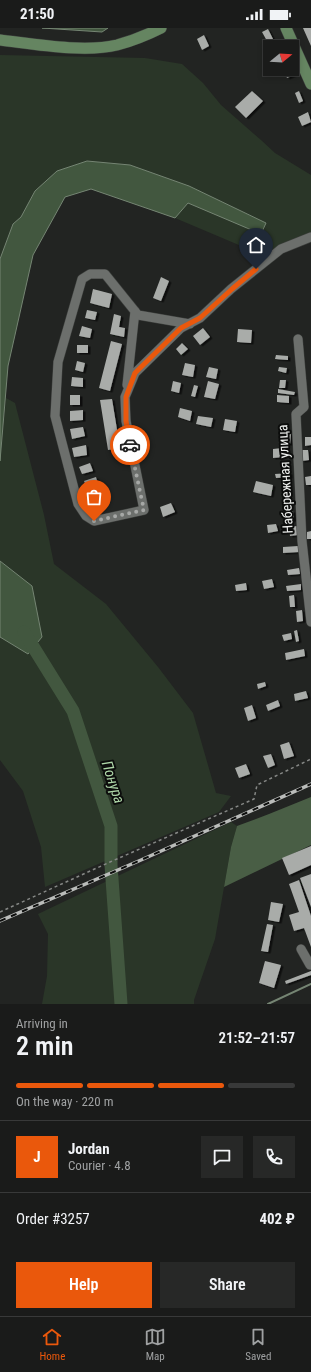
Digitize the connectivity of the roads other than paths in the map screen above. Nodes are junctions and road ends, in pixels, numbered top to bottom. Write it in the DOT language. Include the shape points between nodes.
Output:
graph roads {
  1 [pos="161,28"];
  2 [pos="286,28"];
  3 [pos="0,40"];
  4 [pos="311,84"];
  5 [pos="311,237"];
  6 [pos="135,311"];
  7 [pos="190,324"];
  8 [pos="298,339"];
  9 [pos="126,397"];
  10 [pos="307,408"];
  11 [pos="311,619"];
  12 [pos="301,949"];
  13 [pos="311,965"];
  1 -- 3 [label="main road" via="117,45 86,48"];
  2 -- 4 [label="main road"];
  5 -- 7 [label="street" via="281,249"];
  6 -- 7 [label="street" via="138,315"];
  6 -- 9 [label="street"];
  6 -- 9 [label="street" via="105,274 90,274 82,279 58,362 55,416 78,504 86,516 94,521 144,510 126,421"];
  7 -- 9 [label="street" via="181,328 135,373"];
  8 -- 10 [label="street, Набережная улица"];
  10 -- 11 [label="street, Набережная улица" via="296,414 302,541"];
  12 -- 13 [label="street"];
}
